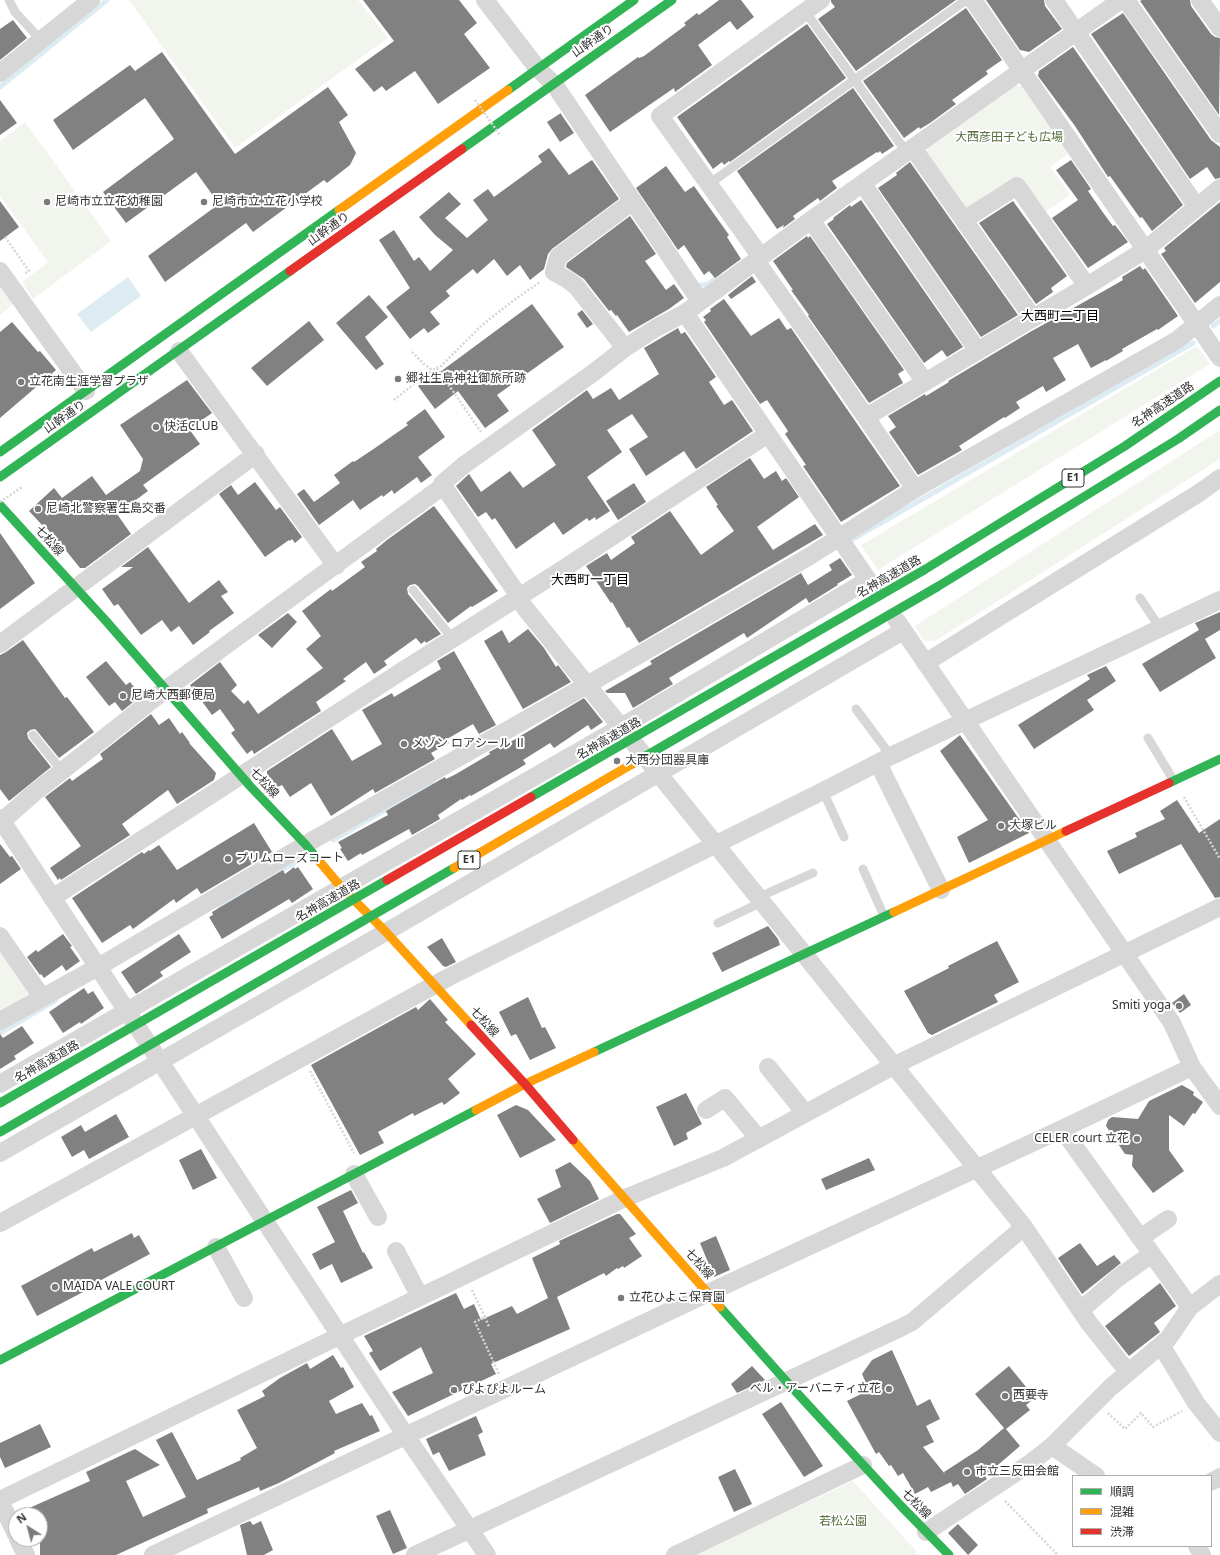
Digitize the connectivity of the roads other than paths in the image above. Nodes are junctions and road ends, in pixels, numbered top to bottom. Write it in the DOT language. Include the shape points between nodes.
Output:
graph roads {
  1 [pos="9,0"];
  2 [pos="91,0"];
  3 [pos="485,0"];
  4 [pos="634,0"];
  5 [pos="672,0"];
  6 [pos="821,0"];
  7 [pos="966,0"];
  8 [pos="973,0"];
  9 [pos="1054,0"];
  10 [pos="1121,0"];
  11 [pos="1126,0"];
  12 [pos="1200,0"];
  13 [pos="805,11"];
  14 [pos="1220,28"];
  15 [pos="1076,32"];
  16 [pos="41,40"];
  17 [pos="538,69"];
  18 [pos="1022,71"];
  19 [pos="0,73"];
  20 [pos="855,80"];
  21 [pos="554,84"];
  22 [pos="1220,134"];
  23 [pos="910,150"];
  24 [pos="709,184"];
  25 [pos="863,184"];
  26 [pos="1220,188"];
  27 [pos="633,202"];
  28 [pos="1197,207"];
  29 [pos="811,220"];
  30 [pos="964,220"];
  31 [pos="1145,250"];
  32 [pos="758,259"];
  33 [pos="5,278"];
  34 [pos="1087,286"];
  35 [pos="700,301"];
  36 [pos="1220,305"];
  37 [pos="685,313"];
  38 [pos="1033,318"];
  39 [pos="1197,324"];
  40 [pos="625,348"];
  41 [pos="978,350"];
  42 [pos="179,351"];
  43 [pos="1220,358"];
  44 [pos="1220,381"];
  45 [pos="925,382"];
  46 [pos="86,391"];
  47 [pos="1220,410"];
  48 [pos="866,417"];
  49 [pos="768,434"];
  50 [pos="0,452"];
  51 [pos="256,454"];
  52 [pos="0,477"];
  53 [pos="1220,478"];
  54 [pos="442,484"];
  55 [pos="915,489"];
  56 [pos="0,503"];
  57 [pos="839,537"];
  58 [pos="336,566"];
  59 [pos="868,580"];
  60 [pos="76,588"];
  61 [pos="413,590"];
  62 [pos="519,597"];
  63 [pos="1140,598"];
  64 [pos="1220,600"];
  65 [pos="1160,628"];
  66 [pos="903,631"];
  67 [pos="453,639"];
  68 [pos="0,644"];
  69 [pos="925,663"];
  70 [pos="588,685"];
  71 [pos="165,690"];
  72 [pos="856,709"];
  73 [pos="965,720"];
  74 [pos="621,727"];
  75 [pos="33,735"];
  76 [pos="1148,738"];
  77 [pos="884,759"];
  78 [pos="1220,759"];
  79 [pos="62,771"];
  80 [pos="658,773"];
  81 [pos="241,776"];
  82 [pos="1174,781"];
  83 [pos="823,792"];
  84 [pos="1,821"];
  85 [pos="844,837"];
  86 [pos="1047,840"];
  87 [pos="715,844"];
  88 [pos="306,846"];
  89 [pos="863,869"];
  90 [pos="813,873"];
  91 [pos="341,887"];
  92 [pos="941,890"];
  93 [pos="52,898"];
  94 [pos="760,899"];
  95 [pos="1220,907"];
  96 [pos="884,916"];
  97 [pos="718,923"];
  98 [pos="386,932"];
  99 [pos="0,936"];
  100 [pos="1124,952"];
  101 [pos="804,954"];
  102 [pos="98,967"];
  103 [pos="435,986"];
  104 [pos="42,997"];
  105 [pos="127,1012"];
  106 [pos="0,1021"];
  107 [pos="160,1062"];
  108 [pos="893,1066"];
  109 [pos="768,1067"];
  110 [pos="1192,1067"];
  111 [pos="0,1084"];
  112 [pos="525,1084"];
  113 [pos="0,1103"];
  114 [pos="1220,1106"];
  115 [pos="706,1110"];
  116 [pos="805,1114"];
  117 [pos="196,1116"];
  118 [pos="1062,1129"];
  119 [pos="0,1132"];
  120 [pos="759,1139"];
  121 [pos="0,1153"];
  122 [pos="977,1168"];
  123 [pos="358,1172"];
  124 [pos="625,1198"];
  125 [pos="378,1217"];
  126 [pos="1168,1219"];
  127 [pos="265,1221"];
  128 [pos="0,1223"];
  129 [pos="1024,1227"];
  130 [pos="1140,1238"];
  131 [pos="216,1247"];
  132 [pos="396,1251"];
  133 [pos="1152,1254"];
  134 [pos="1220,1284"];
  135 [pos="708,1293"];
  136 [pos="420,1297"];
  137 [pos="244,1298"];
  138 [pos="1190,1307"];
  139 [pos="1081,1310"];
  140 [pos="341,1335"];
  141 [pos="1161,1345"];
  142 [pos="0,1360"];
  143 [pos="1128,1372"];
  144 [pos="786,1381"];
  145 [pos="1220,1433"];
  146 [pos="406,1436"];
  147 [pos="1052,1446"];
  148 [pos="863,1465"];
  149 [pos="1095,1475"];
  150 [pos="0,1500"];
  151 [pos="8,1517"];
  152 [pos="469,1530"];
  153 [pos="926,1532"];
  154 [pos="153,1555"];
  155 [pos="415,1555"];
  156 [pos="486,1555"];
  157 [pos="675,1555"];
  158 [pos="948,1555"];
  1 -- 16 [label="lane" via="15,12"];
  2 -- 16 [label="street"];
  3 -- 17 [label="street"];
  4 -- 17 [label="main road, 山幹通り"];
  5 -- 21 [label="main road, 山幹通り"];
  6 -- 13 [label="street"];
  7 -- 20 [label="lane"];
  8 -- 18 [label="street"];
  9 -- 15 [label="street"];
  10 -- 15 [label="street"];
  11 -- 22 [label="street"];
  12 -- 14 [label="street"];
  13 -- 20 [label="lane"];
  13 -- 24 [label="street" via="660,116"];
  15 -- 18 [label="street"];
  15 -- 28 [label="street"];
  16 -- 19 [label="street"];
  17 -- 21 [label="street"];
  17 -- 46 [label="main road, 山幹通り"];
  18 -- 23 [label="street"];
  18 -- 31 [label="street"];
  20 -- 23 [label="lane"];
  20 -- 24 [label="lane"];
  21 -- 27 [label="street"];
  21 -- 42 [label="main road, 山幹通り"];
  23 -- 25 [label="street"];
  23 -- 30 [label="street"];
  24 -- 32 [label="street"];
  25 -- 29 [label="street"];
  25 -- 41 [label="street"];
  26 -- 28 [label="street"];
  27 -- 35 [label="street"];
  27 -- 40 [label="street" via="558,257 554,272 576,286"];
  28 -- 31 [label="street"];
  29 -- 32 [label="street"];
  29 -- 45 [label="street"];
  30 -- 34 [label="street" via="1017,186"];
  30 -- 38 [label="street"];
  31 -- 34 [label="street"];
  31 -- 39 [label="street"];
  32 -- 35 [label="street"];
  32 -- 48 [label="street"];
  33 -- 46 [label="street"];
  34 -- 38 [label="street"];
  35 -- 37 [label="street"];
  36 -- 39 [label="street"];
  37 -- 40 [label="street"];
  37 -- 49 [label="street"];
  38 -- 41 [label="street"];
  39 -- 43 [label="street"];
  39 -- 55 [label="street" via="1177,340"];
  40 -- 54 [label="street" via="594,373 464,464"];
  41 -- 45 [label="street"];
  42 -- 51 [label="street" via="246,444"];
  42 -- 52 [label="main road, 山幹通り"];
  44 -- 113 [label="main road, 名神高速道路 / E1, bridge" via="1125,446 924,570"];
  45 -- 48 [label="street"];
  46 -- 50 [label="main road, 山幹通り"];
  47 -- 119 [label="main road, E1, bridge" via="938,587"];
  48 -- 55 [label="street"];
  49 -- 57 [label="street"];
  49 -- 62 [label="street"];
  51 -- 58 [label="street"];
  51 -- 60 [label="street"];
  53 -- 69 [label="street"];
  54 -- 58 [label="street" via="439,489"];
  54 -- 62 [label="street"];
  55 -- 57 [label="street"];
  56 -- 60 [label="main road, 七松線"];
  57 -- 59 [label="street"];
  57 -- 70 [label="street"];
  58 -- 71 [label="street"];
  59 -- 66 [label="street"];
  59 -- 74 [label="street"];
  60 -- 68 [label="street"];
  60 -- 71 [label="main road, 七松線"];
  61 -- 67 [label="lane"];
  62 -- 67 [label="street"];
  62 -- 70 [label="street" via="525,608"];
  63 -- 65 [label="lane"];
  64 -- 65 [label="street"];
  65 -- 73 [label="street"];
  66 -- 69 [label="street"];
  66 -- 80 [label="street"];
  67 -- 81 [label="street"];
  69 -- 73 [label="street"];
  70 -- 74 [label="street"];
  70 -- 88 [label="street"];
  71 -- 79 [label="street"];
  71 -- 81 [label="main road, 七松線"];
  72 -- 77 [label="lane"];
  73 -- 77 [label="street"];
  73 -- 86 [label="street"];
  74 -- 80 [label="street"];
  74 -- 91 [label="street"];
  75 -- 79 [label="lane"];
  76 -- 82 [label="lane"];
  77 -- 83 [label="street"];
  77 -- 92 [label="street"];
  78 -- 82 [label="main road"];
  79 -- 84 [label="street"];
  80 -- 87 [label="street"];
  80 -- 98 [label="street"];
  81 -- 88 [label="main road, 七松線"];
  81 -- 93 [label="street"];
  82 -- 86 [label="main road"];
  83 -- 85 [label="lane"];
  83 -- 87 [label="street"];
  84 -- 93 [label="street"];
  86 -- 92 [label="main road"];
  86 -- 100 [label="street"];
  87 -- 94 [label="street"];
  87 -- 103 [label="street"];
  88 -- 91 [label="main road, 七松線"];
  88 -- 102 [label="street"];
  89 -- 96 [label="lane"];
  90 -- 94 [label="lane"];
  91 -- 98 [label="main road, 七松線"];
  91 -- 105 [label="street"];
  92 -- 96 [label="main road"];
  93 -- 102 [label="street"];
  94 -- 97 [label="lane"];
  94 -- 101 [label="street"];
  95 -- 100 [label="street"];
  96 -- 101 [label="main road"];
  98 -- 103 [label="main road, 七松線"];
  98 -- 107 [label="street"];
  99 -- 104 [label="street"];
  100 -- 108 [label="street"];
  100 -- 110 [label="street" via="1172,1023"];
  101 -- 108 [label="street"];
  101 -- 112 [label="main road"];
  102 -- 104 [label="street"];
  102 -- 105 [label="street"];
  103 -- 112 [label="main road, 七松線"];
  103 -- 117 [label="street"];
  104 -- 106 [label="street"];
  105 -- 107 [label="street"];
  105 -- 111 [label="street"];
  107 -- 117 [label="street"];
  107 -- 121 [label="street"];
  108 -- 116 [label="street"];
  108 -- 122 [label="street"];
  109 -- 116 [label="street"];
  110 -- 114 [label="street"];
  110 -- 118 [label="street"];
  112 -- 123 [label="main road"];
  112 -- 124 [label="main road, 七松線"];
  115 -- 120 [label="street" via="725,1098"];
  116 -- 120 [label="street"];
  117 -- 127 [label="street"];
  117 -- 128 [label="street"];
  118 -- 122 [label="street"];
  118 -- 130 [label="street"];
  120 -- 124 [label="street" via="707,1166"];
  122 -- 129 [label="street"];
  122 -- 135 [label="street"];
  123 -- 125 [label="street"];
  123 -- 127 [label="main road"];
  124 -- 135 [label="main road, 七松線"];
  124 -- 136 [label="street"];
  126 -- 130 [label="street"];
  127 -- 131 [label="main road"];
  127 -- 140 [label="street"];
  129 -- 139 [label="street"];
  129 -- 144 [label="street" via="912,1322"];
  130 -- 133 [label="street"];
  131 -- 137 [label="street"];
  131 -- 142 [label="main road"];
  132 -- 136 [label="street"];
  133 -- 138 [label="street"];
  133 -- 139 [label="street"];
  134 -- 138 [label="street"];
  135 -- 144 [label="main road, 七松線"];
  135 -- 146 [label="street"];
  136 -- 140 [label="street"];
  138 -- 141 [label="street"];
  139 -- 143 [label="street"];
  140 -- 146 [label="street"];
  140 -- 150 [label="street"];
  141 -- 143 [label="street"];
  141 -- 145 [label="street" via="1196,1404"];
  143 -- 147 [label="street"];
  144 -- 148 [label="main road, 七松線"];
  144 -- 152 [label="street"];
  146 -- 152 [label="street"];
  146 -- 154 [label="street"];
  147 -- 149 [label="street"];
  147 -- 153 [label="street"];
  148 -- 153 [label="main road, 七松線"];
  148 -- 157 [label="street"];
  150 -- 151 [label="street"];
  152 -- 155 [label="street"];
  152 -- 156 [label="street"];
  153 -- 158 [label="main road, 七松線"];
}
